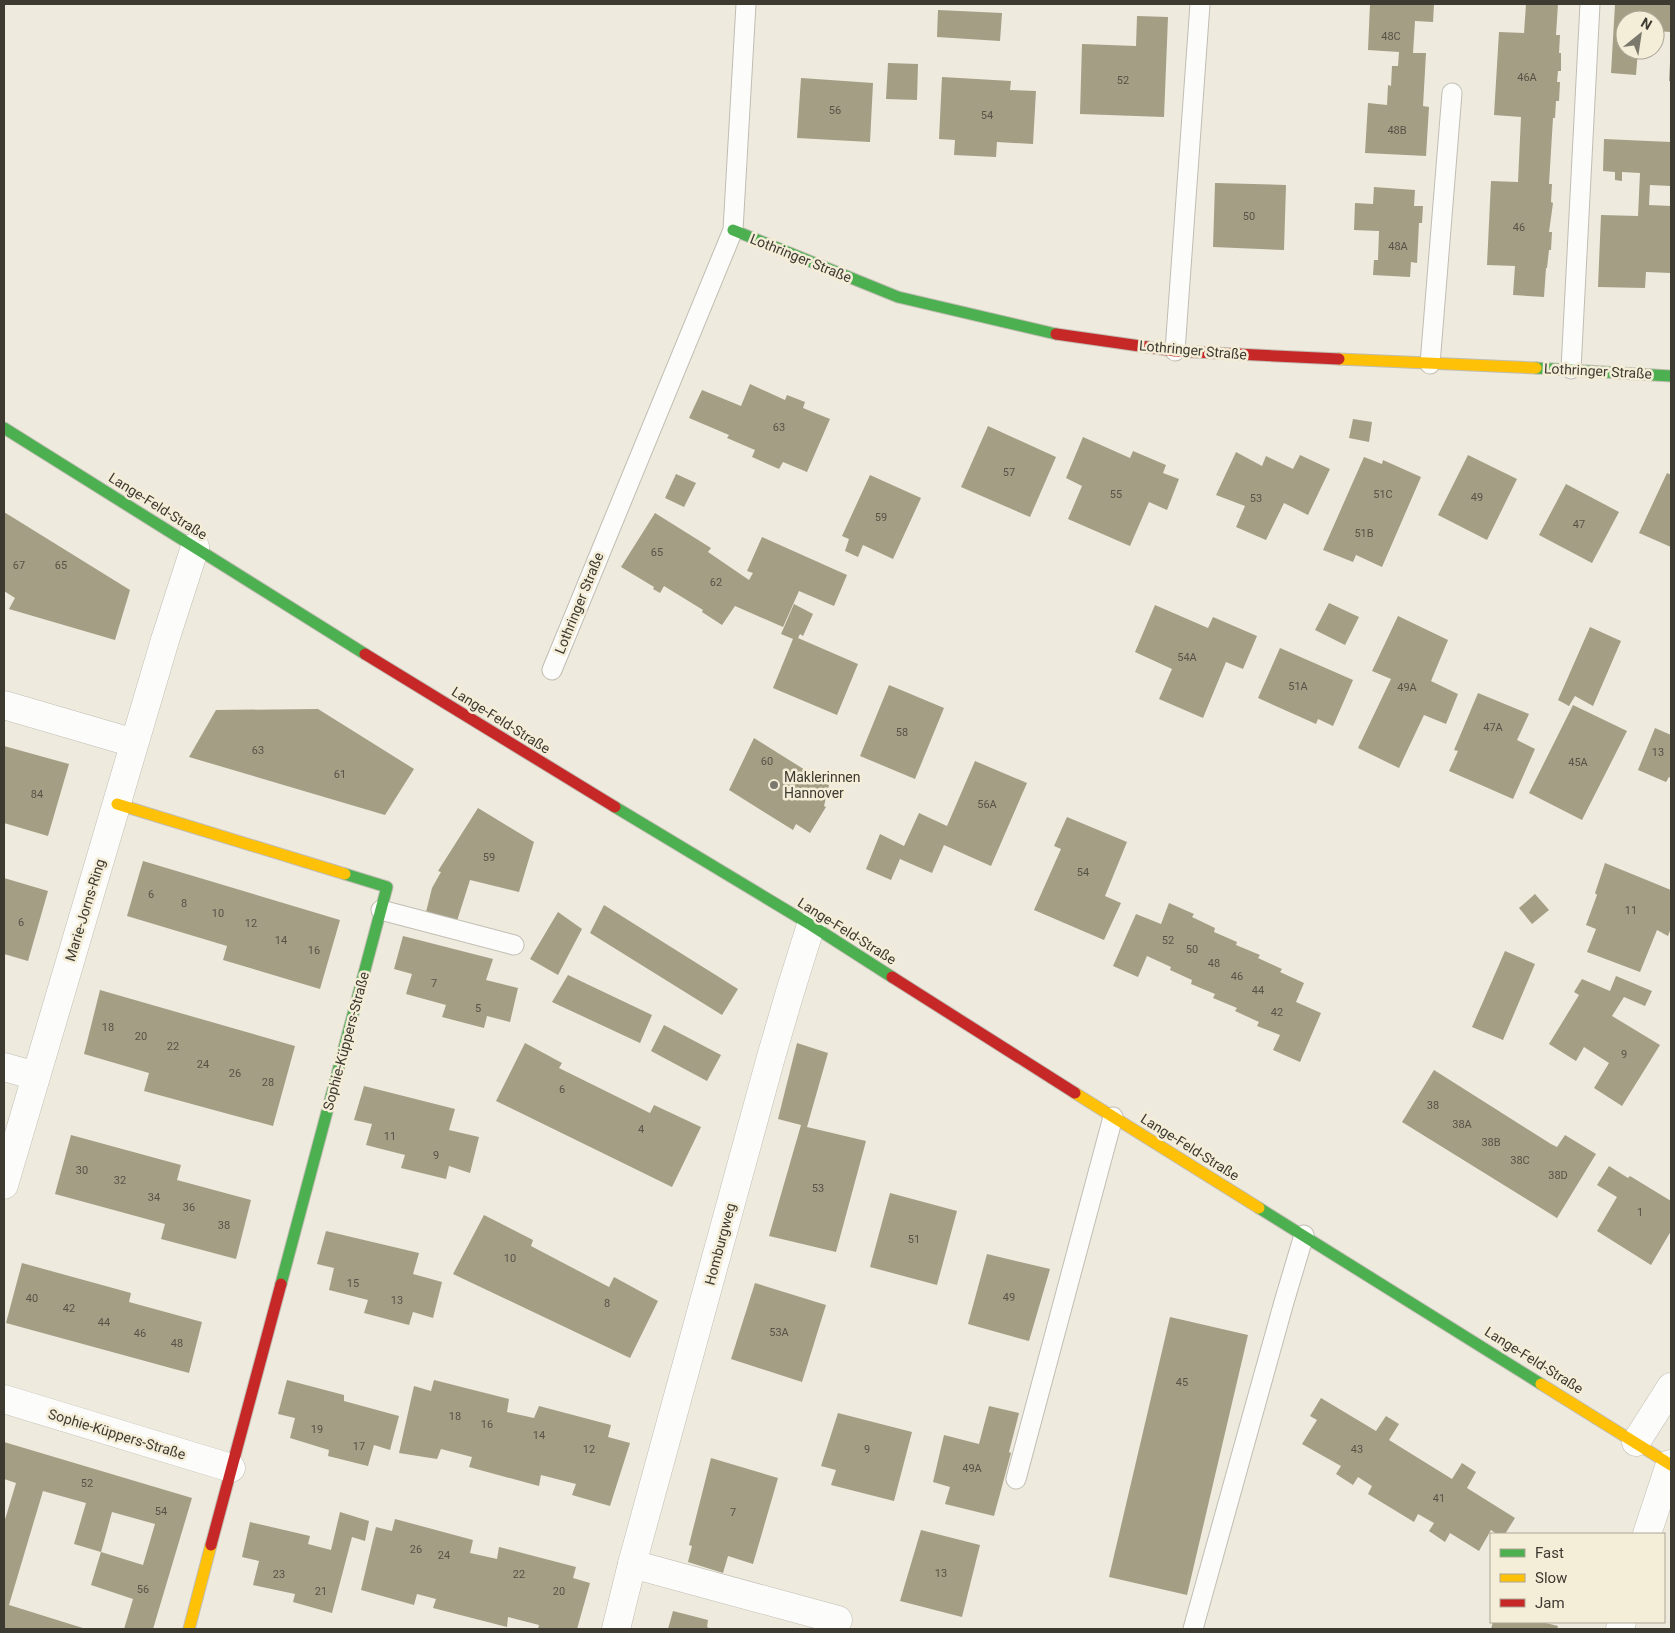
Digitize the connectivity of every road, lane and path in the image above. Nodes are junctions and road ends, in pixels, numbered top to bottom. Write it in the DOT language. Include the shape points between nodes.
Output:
graph roads {
  1 [pos="746,4"];
  2 [pos="1200,4"];
  3 [pos="1590,4"];
  4 [pos="1452,93"];
  5 [pos="733,230"];
  6 [pos="1175,351"];
  7 [pos="1430,364"];
  8 [pos="1571,369"];
  9 [pos="1671,376"];
  10 [pos="4,428"];
  11 [pos="195,547"];
  12 [pos="552,670"];
  13 [pos="4,705"];
  14 [pos="134,744"];
  15 [pos="116,804"];
  16 [pos="381,910"];
  17 [pos="811,925"];
  18 [pos="514,945"];
  19 [pos="4,1067"];
  20 [pos="36,1076"];
  21 [pos="1113,1117"];
  22 [pos="4,1185"];
  23 [pos="1304,1235"];
  24 [pos="1671,1387"];
  25 [pos="4,1399"];
  26 [pos="1636,1442"];
  27 [pos="1670,1464"];
  28 [pos="230,1468"];
  29 [pos="1016,1479"];
  30 [pos="1647,1533"];
  31 [pos="632,1564"];
  32 [pos="838,1620"];
  33 [pos="189,1629"];
  34 [pos="616,1629"];
  35 [pos="1193,1629"];
  1 -- 5 [label="lane, Lothringer Straße"];
  2 -- 6 [label="lane"];
  3 -- 8 [label="lane"];
  4 -- 7 [label="lane"];
  5 -- 6 [label="street, Lothringer Straße" via="898,296 1053,334"];
  5 -- 12 [label="lane, Lothringer Straße"];
  6 -- 7 [label="street, Lothringer Straße"];
  7 -- 8 [label="street, Lothringer Straße"];
  8 -- 9 [label="street, Lothringer Straße"];
  10 -- 11 [label="street, Lange-Feld-Straße"];
  11 -- 14 [label="street, Marie-Jorns-Ring"];
  11 -- 17 [label="street, Lange-Feld-Straße" via="507,742"];
  13 -- 14 [label="street"];
  14 -- 15 [label="street, Marie-Jorns-Ring"];
  15 -- 16 [label="street, Sophie-Küppers-Straße" via="387,887"];
  15 -- 20 [label="street, Marie-Jorns-Ring"];
  16 -- 18 [label="lane"];
  16 -- 28 [label="street, Sophie-Küppers-Straße"];
  17 -- 21 [label="street, Lange-Feld-Straße"];
  17 -- 31 [label="street, Homburgweg"];
  19 -- 20 [label="street"];
  20 -- 22 [label="street, Marie-Jorns-Ring"];
  21 -- 23 [label="street, Lange-Feld-Straße"];
  21 -- 29 [label="lane"];
  23 -- 26 [label="street, Lange-Feld-Straße"];
  23 -- 35 [label="lane"];
  24 -- 26 [label="street"];
  25 -- 28 [label="street, Sophie-Küppers-Straße"];
  26 -- 27 [label="street, Lange-Feld-Straße"];
  27 -- 30 [label="street"];
  28 -- 33 [label="street, Sophie-Küppers-Straße"];
  31 -- 32 [label="street"];
  31 -- 34 [label="street, Homburgweg"];
}
